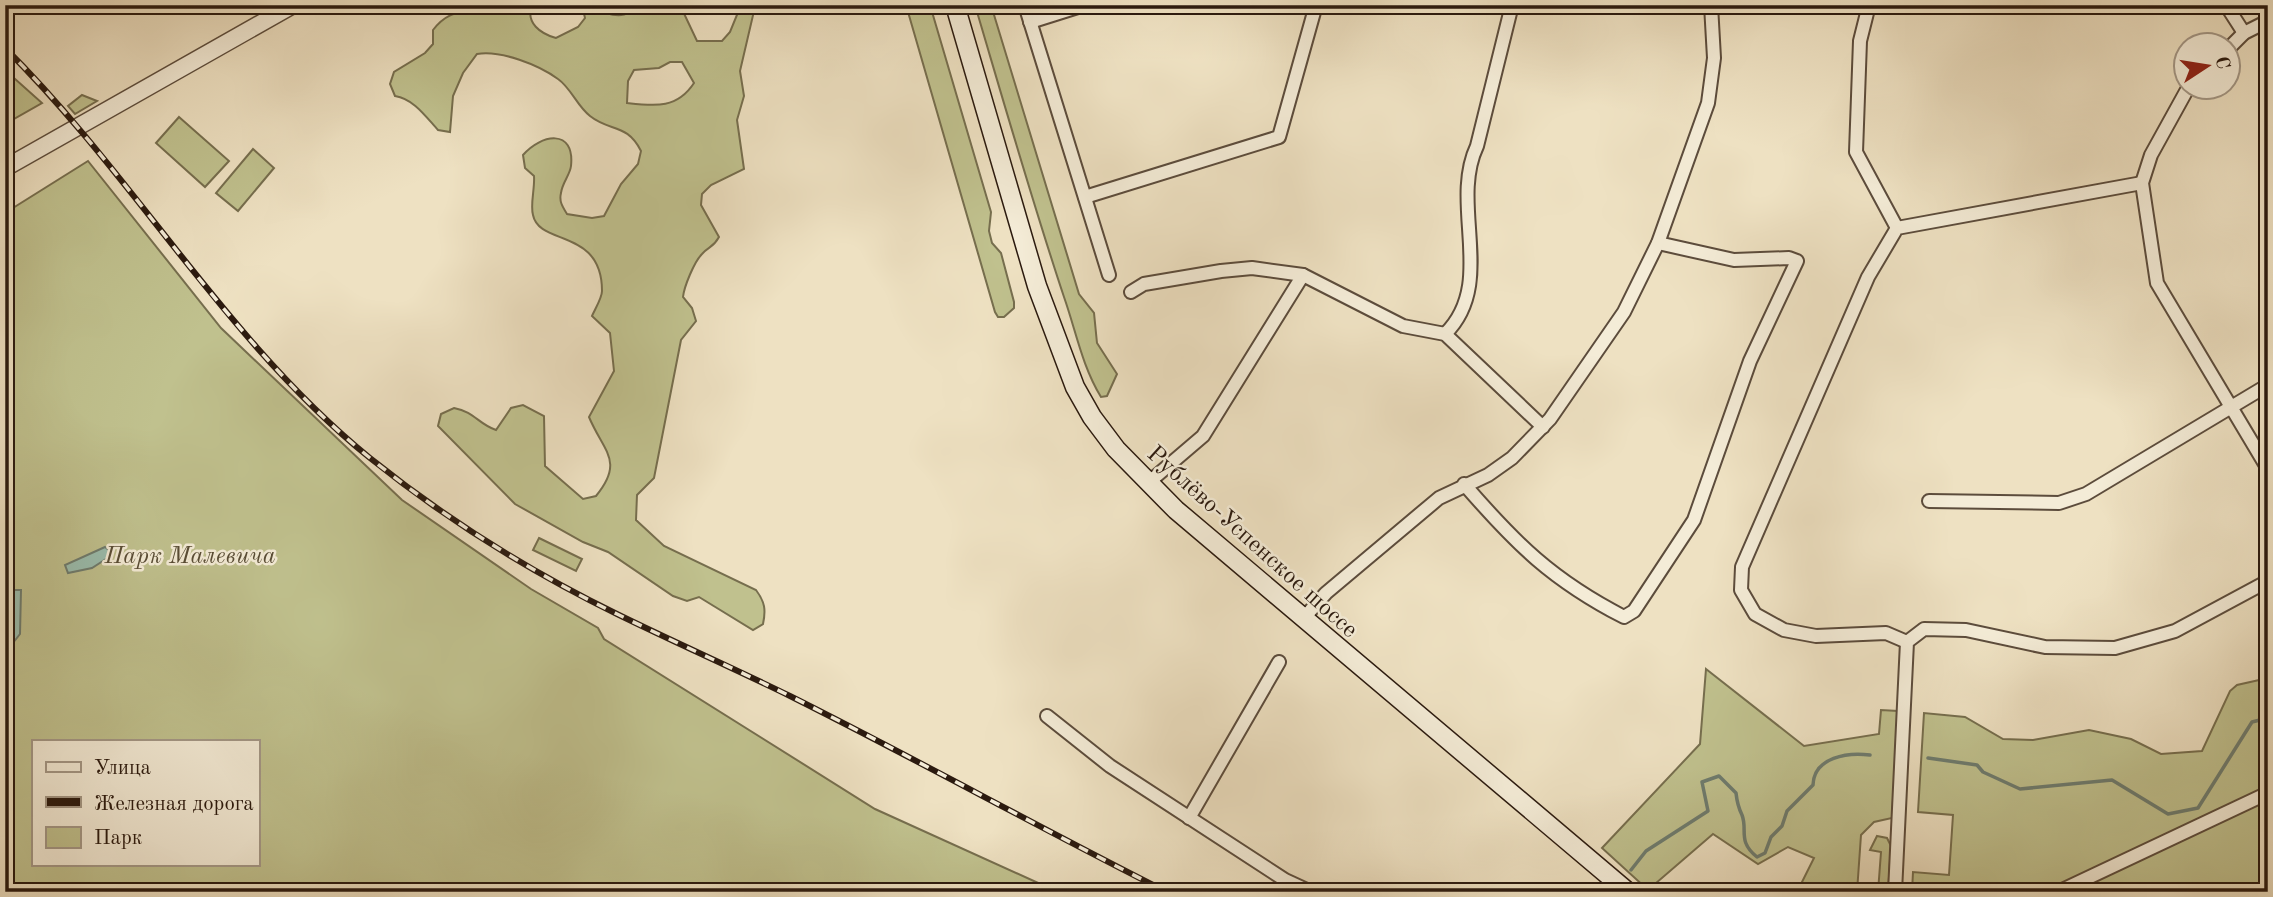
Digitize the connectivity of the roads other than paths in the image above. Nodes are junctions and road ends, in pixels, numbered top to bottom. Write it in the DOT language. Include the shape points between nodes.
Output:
graph roads {
  1 [pos="293,5"];
  2 [pos="955,5"];
  3 [pos="1025,5"];
  4 [pos="1084,5"];
  5 [pos="1316,5"];
  6 [pos="1512,5"];
  7 [pos="1711,5"];
  8 [pos="1870,5"];
  9 [pos="2226,5"];
  10 [pos="2268,21"];
  11 [pos="1030,22"];
  12 [pos="2244,33"];
  13 [pos="2180,102"];
  14 [pos="5,168"];
  15 [pos="2142,183"];
  16 [pos="1085,197"];
  17 [pos="1897,228"];
  18 [pos="1658,243"];
  19 [pos="1109,275"];
  20 [pos="1303,275"];
  21 [pos="1130,292"];
  22 [pos="1445,334"];
  23 [pos="2268,385"];
  24 [pos="2230,408"];
  25 [pos="1544,426"];
  26 [pos="2268,469"];
  27 [pos="1148,483"];
  28 [pos="1464,484"];
  29 [pos="1929,501"];
  30 [pos="2268,580"];
  31 [pos="1303,619"];
  32 [pos="1907,642"];
  33 [pos="1279,662"];
  34 [pos="1047,716"];
  35 [pos="2268,793"];
  36 [pos="1189,818"];
  37 [pos="1311,892"];
  38 [pos="1628,892"];
  39 [pos="1895,892"];
  40 [pos="2058,892"];
  1 -- 14 [label="street"];
  2 -- 27 [label="main road, Рублёво-Успенское шоссе" via="1037,286 1063,359 1092,417"];
  3 -- 11 [label="street"];
  4 -- 11 [label="street"];
  5 -- 16 [label="street" via="1279,137"];
  6 -- 22 [label="street" via="1470,161 1466,303"];
  7 -- 18 [label="street" via="1714,58 1708,103"];
  8 -- 17 [label="street" via="1860,41 1856,152"];
  9 -- 12 [label="street"];
  10 -- 12 [label="street"];
  11 -- 16 [label="street"];
  13 -- 15 [label="street" via="2151,155"];
  15 -- 17 [label="street"];
  15 -- 24 [label="street" via="2157,284"];
  16 -- 19 [label="street"];
  17 -- 32 [label="street" via="1868,277 1742,567 1741,590 1755,614 1784,631 1816,636 1886,633"];
  18 -- 25 [label="street" via="1624,312"];
  18 -- 28 [label="street" via="1734,260 1797,261 1750,361 1694,520 1634,611 1624,617 1538,564"];
  20 -- 21 [label="street" via="1252,268 1221,271 1144,284"];
  20 -- 22 [label="street" via="1403,326"];
  20 -- 27 [label="street" via="1203,436"];
  22 -- 25 [label="street"];
  23 -- 24 [label="street"];
  24 -- 26 [label="street"];
  24 -- 29 [label="street" via="2086,494 2059,503"];
  25 -- 28 [label="street" via="1504,465"];
  27 -- 31 [label="main road, Рублёво-Успенское шоссе"];
  28 -- 31 [label="street" via="1439,498 1326,593"];
  30 -- 32 [label="street" via="2175,631 2115,648 2045,647 1966,630 1924,629"];
  31 -- 38 [label="main road, Рублёво-Успенское шоссе"];
  32 -- 39 [label="street"];
  33 -- 36 [label="street"];
  34 -- 36 [label="street" via="1110,766"];
  35 -- 40 [label="street"];
  36 -- 37 [label="street"];
}
